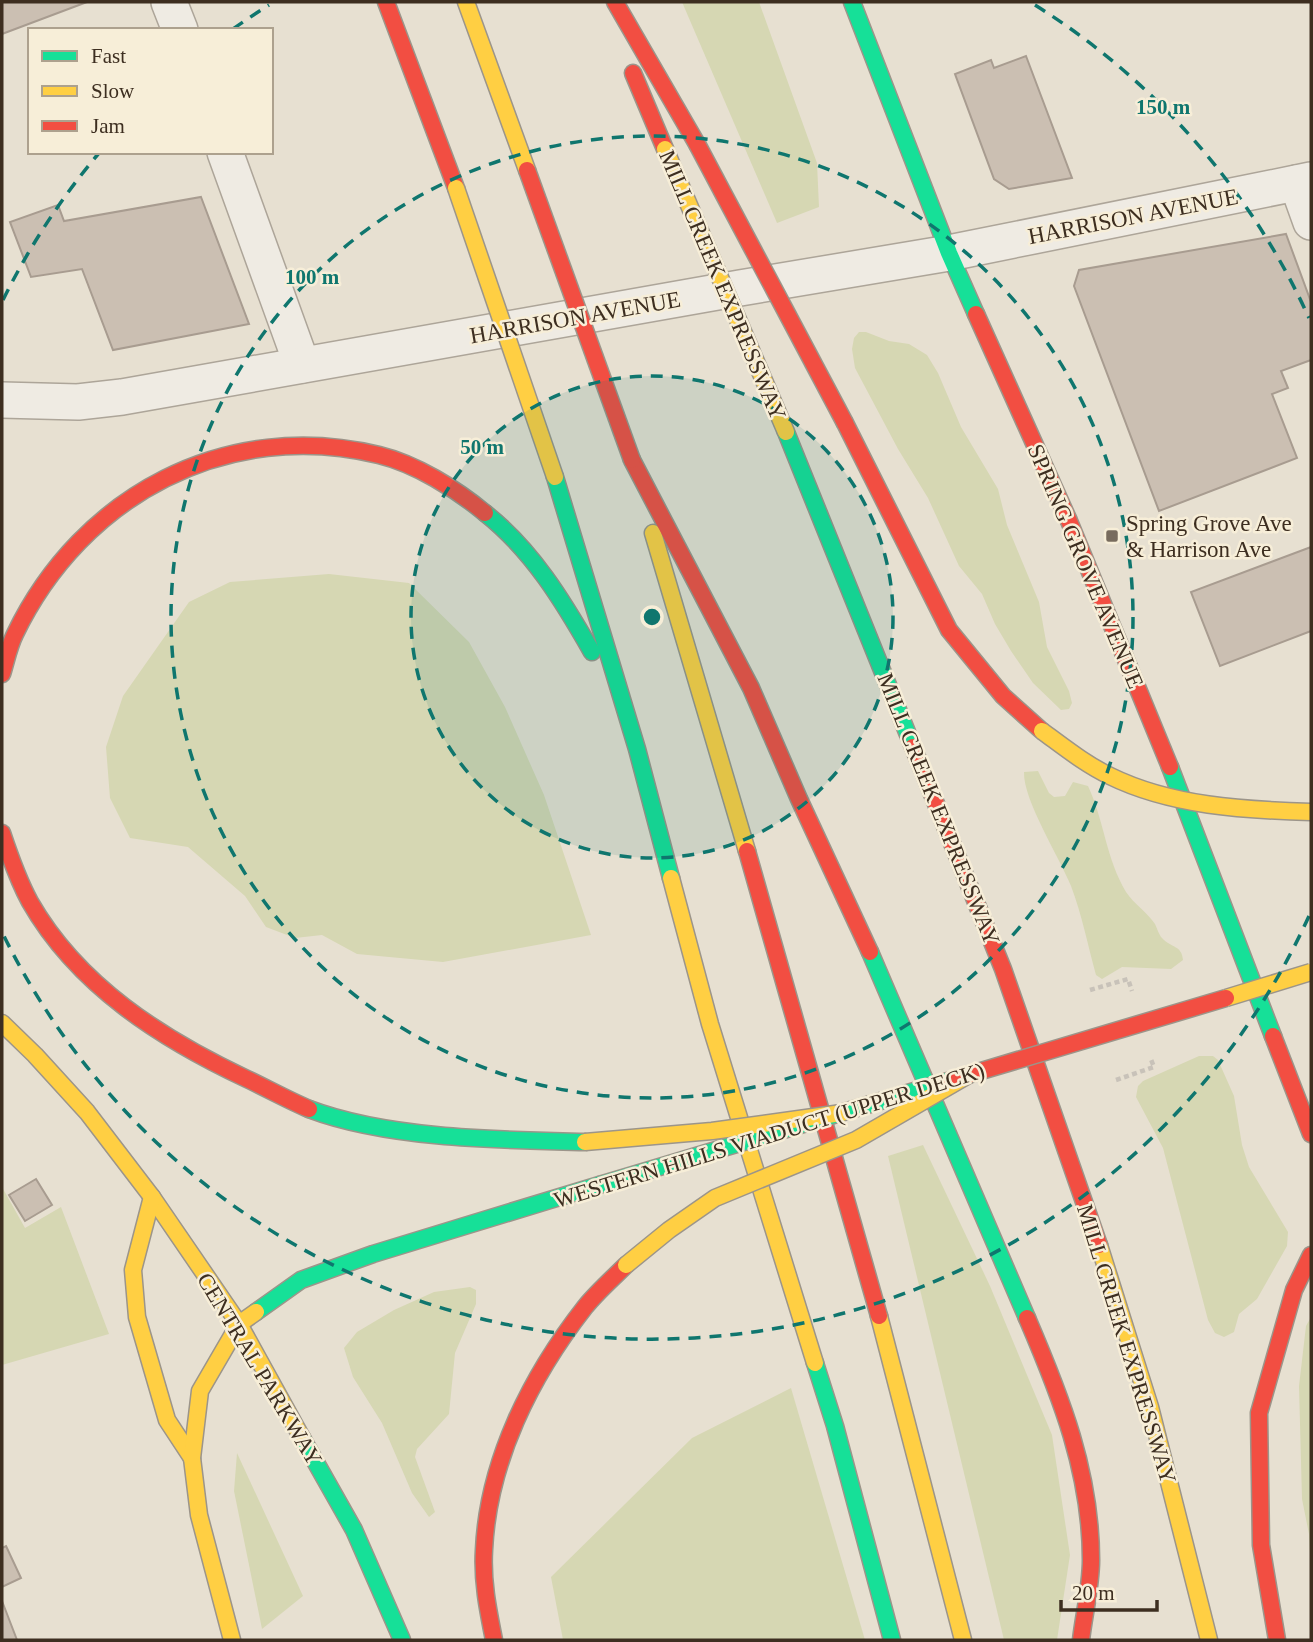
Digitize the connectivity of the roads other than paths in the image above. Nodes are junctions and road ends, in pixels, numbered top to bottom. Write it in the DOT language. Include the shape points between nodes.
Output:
graph roads {
  1 [pos="169,2"];
  2 [pos="386,2"];
  3 [pos="466,2"];
  4 [pos="604,2"];
  5 [pos="615,2"];
  6 [pos="852,2"];
  7 [pos="179,28"];
  8 [pos="226,154"];
  9 [pos="1304,181"];
  10 [pos="1311,222"];
  11 [pos="949,253"];
  12 [pos="302,365"];
  13 [pos="2,400"];
  14 [pos="632,460"];
  15 [pos="2,674"];
  16 [pos="637,749"];
  17 [pos="1311,812"];
  18 [pos="2,833"];
  19 [pos="1311,970"];
  20 [pos="1254,984"];
  21 [pos="2,1023"];
  22 [pos="970,1074"];
  23 [pos="842,1113"];
  24 [pos="1311,1134"];
  25 [pos="152,1197"];
  26 [pos="1311,1255"];
  27 [pos="239,1324"];
  28 [pos="192,1458"];
  29 [pos="232,1640"];
  30 [pos="402,1640"];
  31 [pos="494,1640"];
  32 [pos="892,1640"];
  33 [pos="963,1640"];
  34 [pos="1081,1640"];
  35 [pos="1209,1640"];
  36 [pos="1277,1640"];
  1 -- 7 [label="street"];
  2 -- 16 [label="main road, bridge" via="456,188 555,477"];
  3 -- 14 [label="main road, bridge"];
  4 -- 35 [label="main road, MILL CREEK EXPRESSWAY, bridge" via="786,432 1003,969 1086,1203 1150,1407"];
  5 -- 17 [label="main road, bridge" via="697,144 949,631 1003,696 1088,764 1135,785 1185,800 1249,810"];
  6 -- 11 [label="main road, SPRING GROVE AVENUE"];
  8 -- 12 [label="street"];
  9 -- 10 [label="street"];
  9 -- 11 [label="street, HARRISON AVENUE"];
  11 -- 12 [label="street, HARRISON AVENUE"];
  11 -- 20 [label="main road, SPRING GROVE AVENUE" via="1069,521"];
  12 -- 13 [label="street, HARRISON AVENUE" via="78,402"];
  14 -- 33 [label="main road" via="867,1273"];
  14 -- 34 [label="main road" via="751,688 858,924 1070,1424 1087,1496 1091,1562"];
  15 -- 16 [label="main road" via="13,636 36,593 67,551 131,497 185,467 241,450 333,446 382,456 431,479 478,508 523,548 561,597 599,663"];
  16 -- 32 [label="main road" via="710,1024 835,1426"];
  18 -- 23 [label="main road, bridge" via="20,884 47,930 80,969 126,1009 192,1053 323,1115 419,1134 585,1142"];
  19 -- 20 [label="main road"];
  19 -- 22 [label="main road, WESTERN HILLS VIADUCT (UPPER DECK), bridge"];
  20 -- 24 [label="main road, SPRING GROVE AVENUE"];
  21 -- 25 [label="main road, CENTRAL PARKWAY" via="87,1112"];
  22 -- 23 [label="main road, WESTERN HILLS VIADUCT (UPPER DECK), bridge"];
  22 -- 31 [label="main road, bridge" via="856,1140 715,1198 626,1265 586,1306 514,1419 491,1489 483,1532 483,1576"];
  23 -- 27 [label="main road, WESTERN HILLS VIADUCT (UPPER DECK), bridge" via="373,1254 301,1280"];
  25 -- 27 [label="main road, CENTRAL PARKWAY"];
  25 -- 28 [label="main road" via="133,1270 137,1317 167,1420"];
  26 -- 36 [label="main road" via="1294,1290 1259,1413 1261,1545"];
  27 -- 28 [label="main road" via="200,1391"];
  27 -- 30 [label="main road, CENTRAL PARKWAY" via="354,1530"];
  28 -- 29 [label="main road" via="199,1516"];
}
